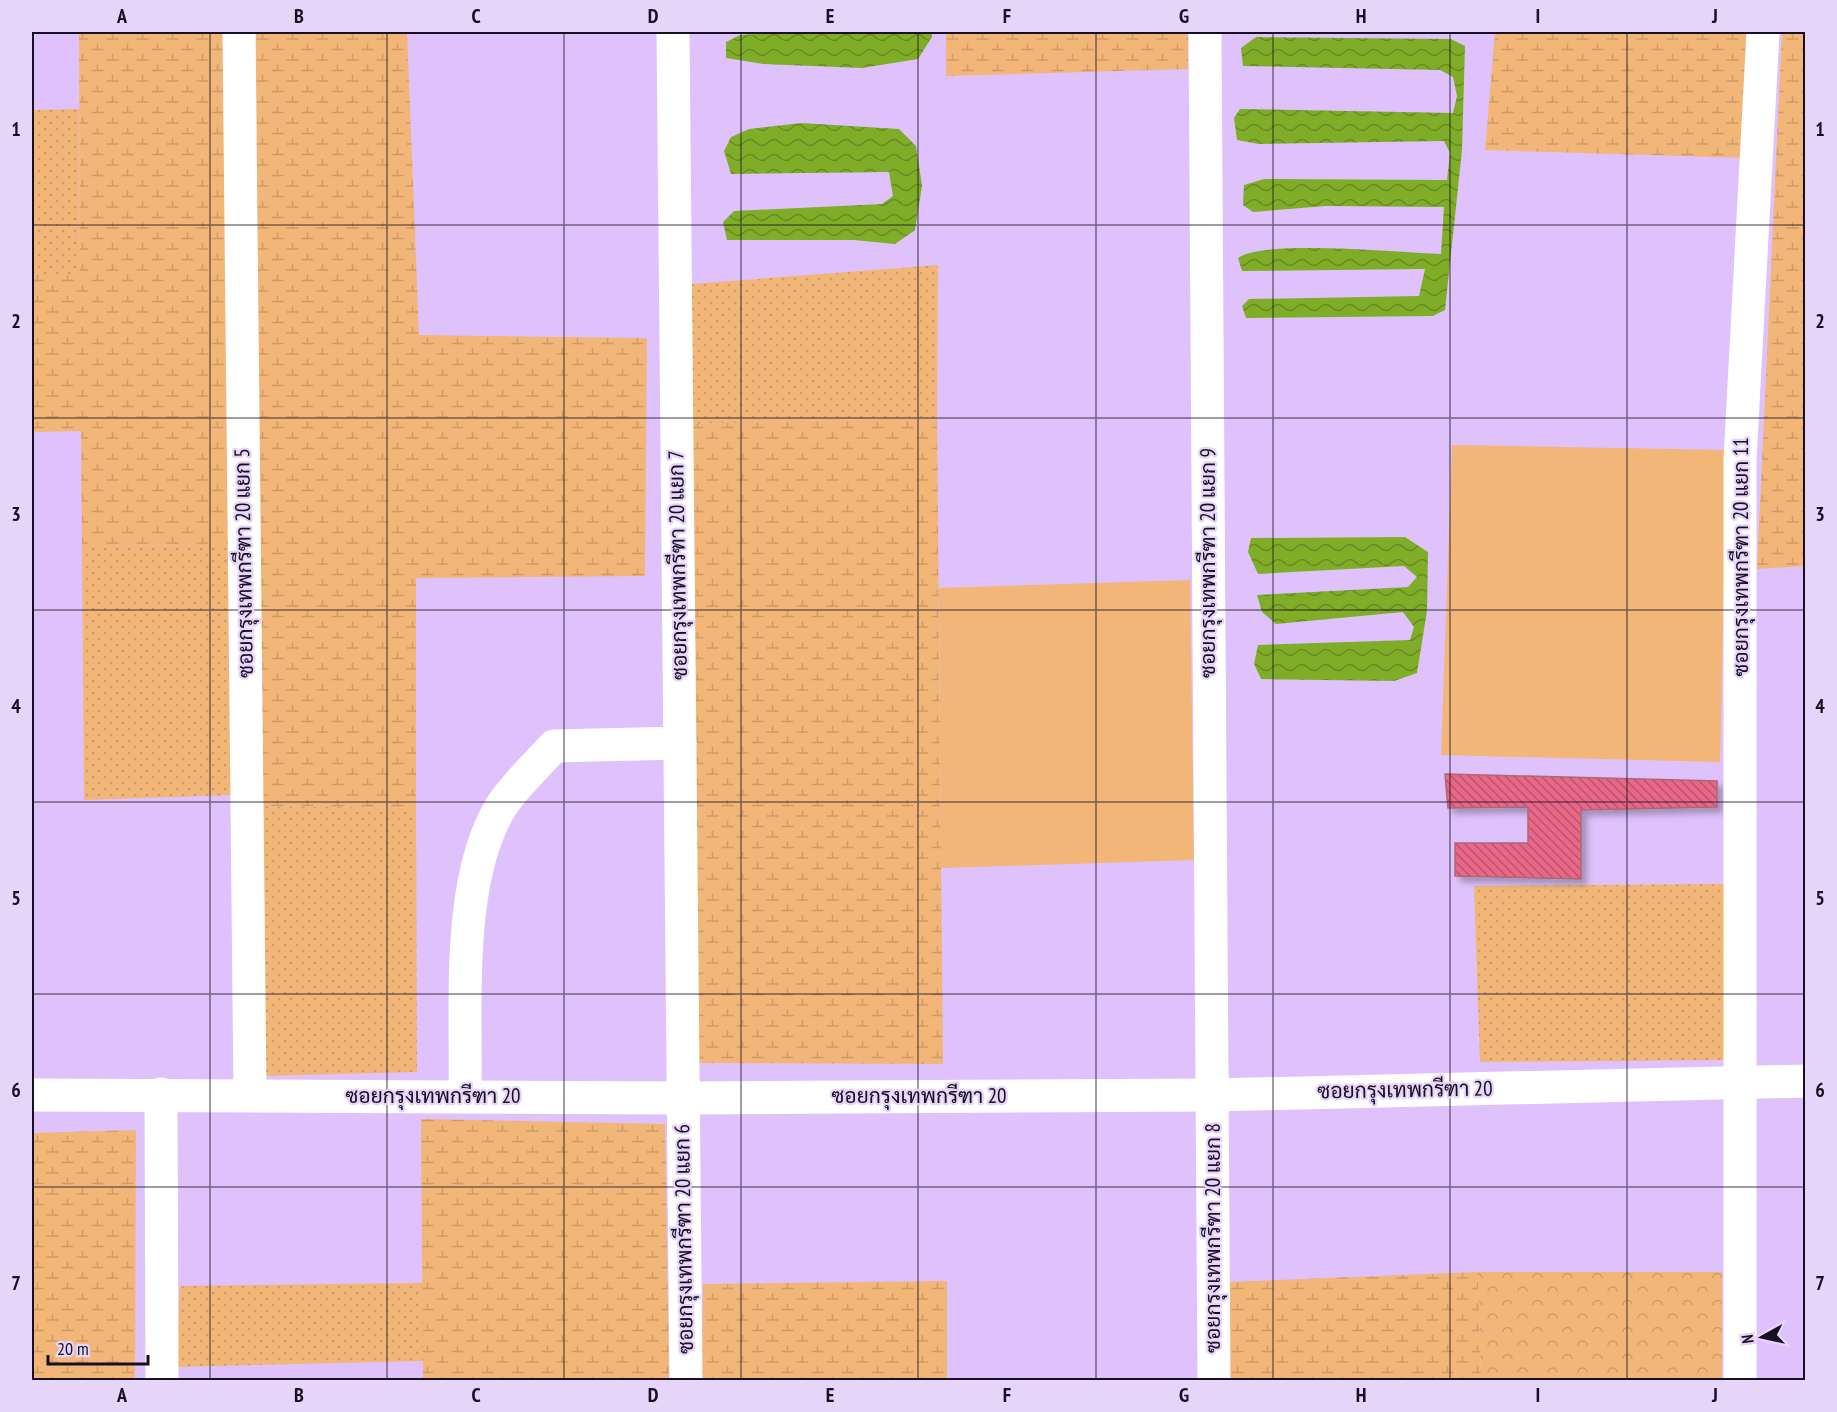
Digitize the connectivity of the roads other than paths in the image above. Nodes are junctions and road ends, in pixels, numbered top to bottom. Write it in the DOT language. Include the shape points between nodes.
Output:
graph roads {
  1 [pos="239,32"];
  2 [pos="673,32"];
  3 [pos="1205,32"];
  4 [pos="1763,32"];
  5 [pos="680,743"];
  6 [pos="1806,1081"];
  7 [pos="1740,1082"];
  8 [pos="161,1094"];
  9 [pos="250,1094"];
  10 [pos="32,1095"];
  11 [pos="1212,1095"];
  12 [pos="465,1096"];
  13 [pos="683,1098"];
  14 [pos="162,1380"];
  15 [pos="686,1380"];
  16 [pos="1214,1380"];
  17 [pos="1740,1380"];
  1 -- 9 [label="street, ซอยกรุงเทพกรีฑา 20 แยก 5"];
  2 -- 5 [label="street, ซอยกรุงเทพกรีฑา 20 แยก 7"];
  3 -- 11 [label="street, ซอยกรุงเทพกรีฑา 20 แยก 9"];
  4 -- 7 [label="street, ซอยกรุงเทพกรีฑา 20 แยก 11" via="1740,460"];
  5 -- 12 [label="street" via="554,746 503,804 481,850 468,912"];
  5 -- 13 [label="street, ซอยกรุงเทพกรีฑา 20 แยก 7"];
  6 -- 7 [label="street, ซอยกรุงเทพกรีฑา 20"];
  7 -- 11 [label="street, ซอยกรุงเทพกรีฑา 20"];
  7 -- 17 [label="street, ซอยกรุงเทพกรีฑา 20 แยก 11"];
  8 -- 9 [label="street, ซอยกรุงเทพกรีฑา 20"];
  8 -- 10 [label="street, ซอยกรุงเทพกรีฑา 20"];
  8 -- 14 [label="street"];
  9 -- 12 [label="street, ซอยกรุงเทพกรีฑา 20"];
  11 -- 13 [label="street, ซอยกรุงเทพกรีฑา 20"];
  11 -- 16 [label="street, ซอยกรุงเทพกรีฑา 20 แยก 8"];
  12 -- 13 [label="street, ซอยกรุงเทพกรีฑา 20"];
  13 -- 15 [label="street, ซอยกรุงเทพกรีฑา 20 แยก 6"];
}
